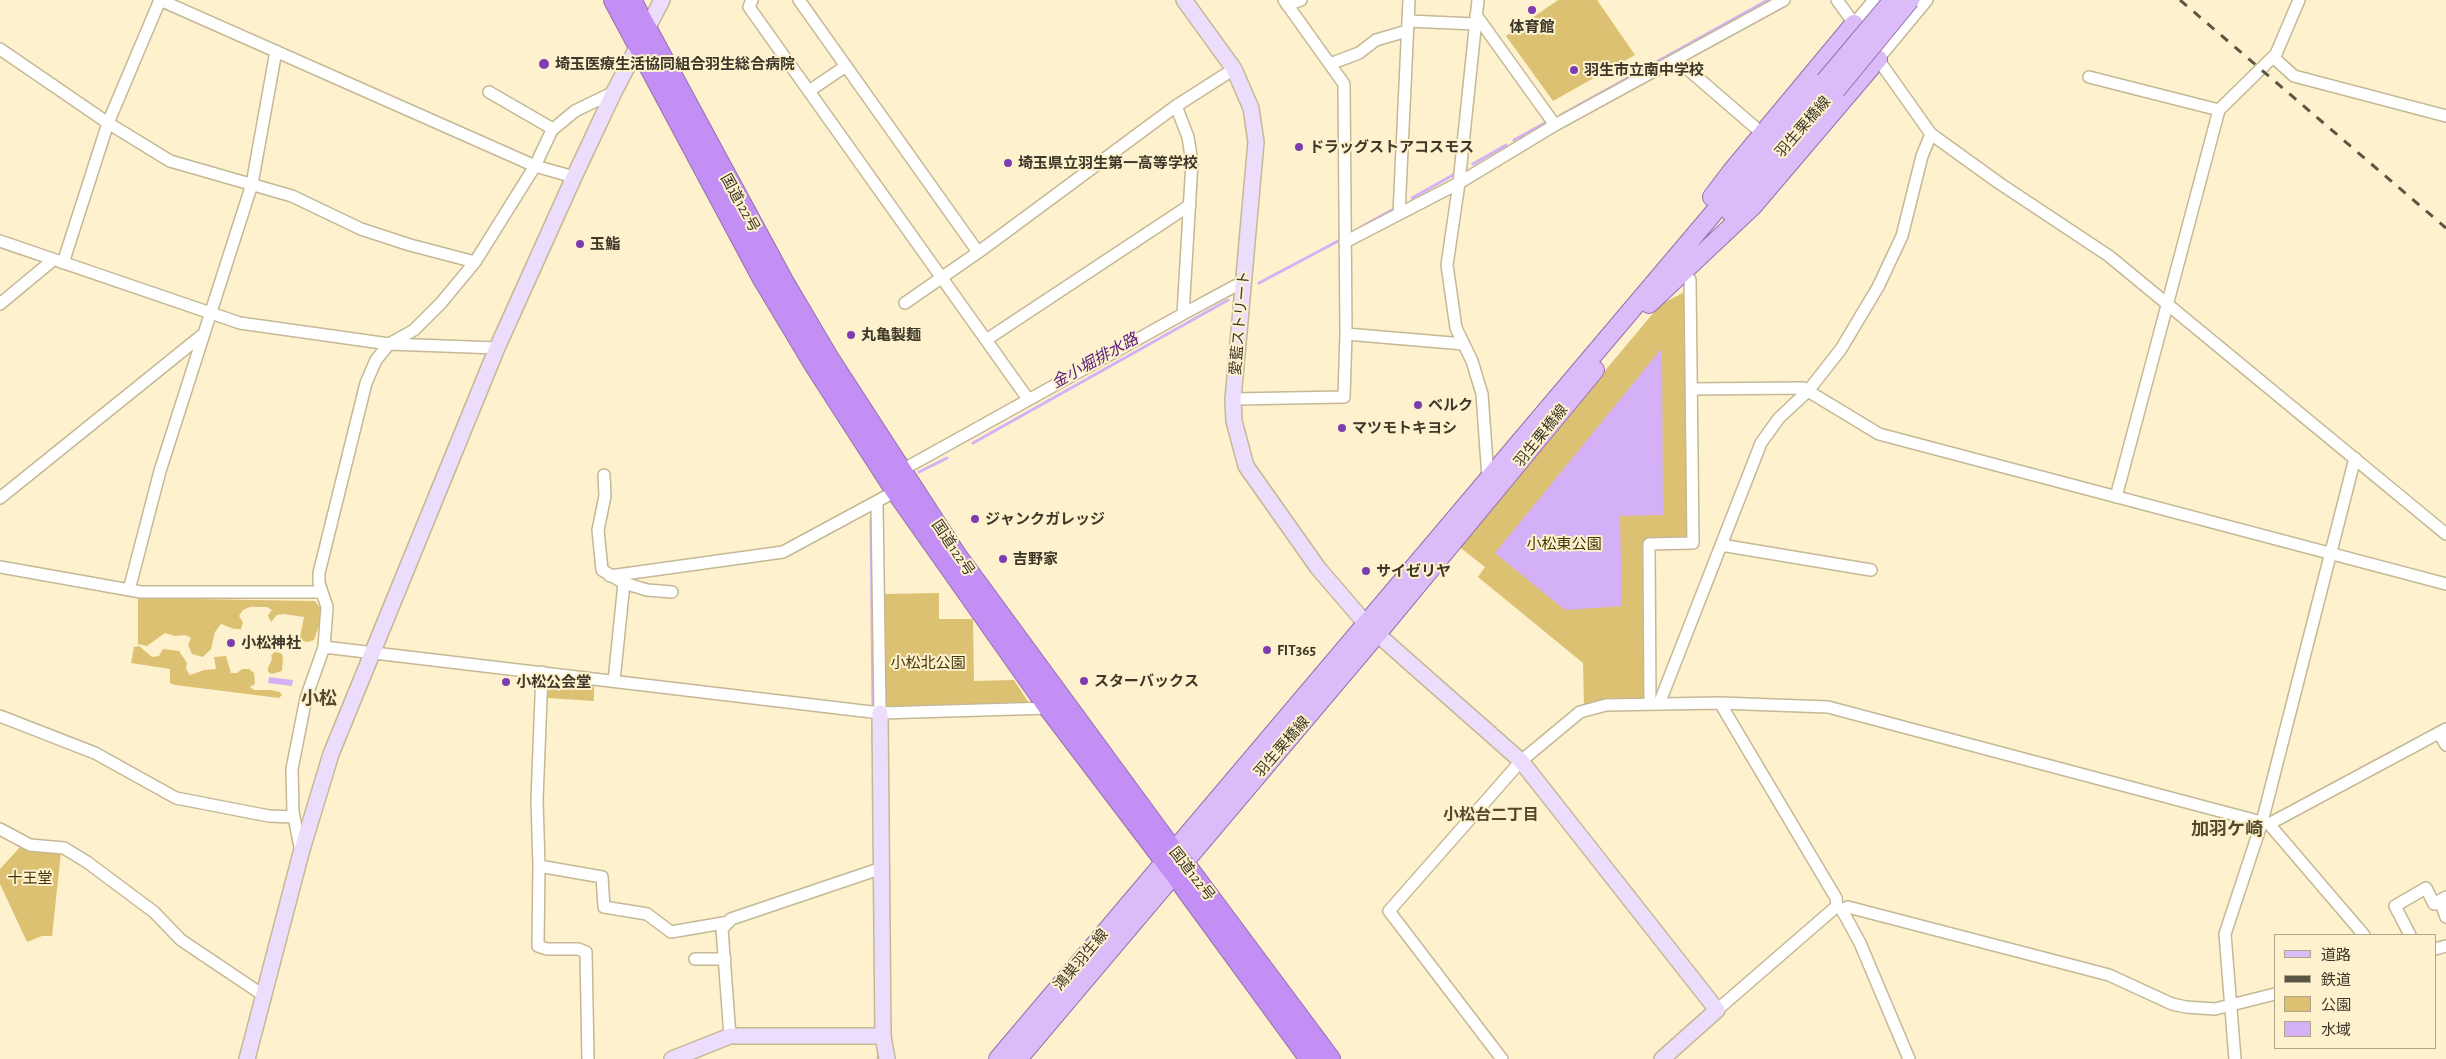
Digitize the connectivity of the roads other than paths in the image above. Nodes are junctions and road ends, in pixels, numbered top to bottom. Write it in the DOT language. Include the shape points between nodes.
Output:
graph roads {
  1 [pos="614,0"];
  2 [pos="631,0"];
  3 [pos="662,0"];
  4 [pos="752,0"];
  5 [pos="799,0"];
  6 [pos="1184,0"];
  7 [pos="1301,0"];
  8 [pos="1409,0"];
  9 [pos="1478,0"];
  10 [pos="1784,0"];
  11 [pos="1837,0"];
  12 [pos="1874,0"];
  13 [pos="1894,0"];
  14 [pos="1910,0"];
  15 [pos="1927,0"];
  16 [pos="2298,0"];
  17 [pos="1285,2"];
  18 [pos="1476,19"];
  19 [pos="1854,24"];
  20 [pos="1407,26"];
  21 [pos="642,38"];
  22 [pos="0,49"];
  23 [pos="276,51"];
  24 [pos="2273,57"];
  25 [pos="1676,59"];
  26 [pos="1878,59"];
  27 [pos="1330,64"];
  28 [pos="846,66"];
  29 [pos="1234,69"];
  30 [pos="2089,77"];
  31 [pos="1831,85"];
  32 [pos="489,92"];
  33 [pos="614,92"];
  34 [pos="809,92"];
  35 [pos="1176,106"];
  36 [pos="2219,110"];
  37 [pos="2446,116"];
  38 [pos="108,123"];
  39 [pos="1555,125"];
  40 [pos="553,129"];
  41 [pos="1757,129"];
  42 [pos="1931,134"];
  43 [pos="535,166"];
  44 [pos="574,177"];
  45 [pos="1459,183"];
  46 [pos="252,184"];
  47 [pos="1190,205"];
  48 [pos="1400,214"];
  49 [pos="0,241"];
  50 [pos="1345,242"];
  51 [pos="978,252"];
  52 [pos="58,261"];
  53 [pos="475,262"];
  54 [pos="1684,271"];
  55 [pos="941,278"];
  56 [pos="1243,285"];
  57 [pos="904,303"];
  58 [pos="1643,303"];
  59 [pos="0,304"];
  60 [pos="2166,304"];
  61 [pos="210,312"];
  62 [pos="1184,314"];
  63 [pos="1346,334"];
  64 [pos="202,336"];
  65 [pos="986,340"];
  66 [pos="389,344"];
  67 [pos="1464,344"];
  68 [pos="497,348"];
  69 [pos="1691,388"];
  70 [pos="1808,391"];
  71 [pos="1028,399"];
  72 [pos="1233,399"];
  73 [pos="2355,458"];
  74 [pos="902,470"];
  75 [pos="604,475"];
  76 [pos="1488,478"];
  77 [pos="896,491"];
  78 [pos="0,498"];
  79 [pos="2116,498"];
  80 [pos="877,503"];
  81 [pos="2446,534"];
  82 [pos="1721,545"];
  83 [pos="2332,555"];
  84 [pos="0,567"];
  85 [pos="1871,570"];
  86 [pos="610,576"];
  87 [pos="624,583"];
  88 [pos="2446,584"];
  89 [pos="129,590"];
  90 [pos="321,592"];
  91 [pos="672,592"];
  92 [pos="1372,630"];
  93 [pos="324,647"];
  94 [pos="371,652"];
  95 [pos="542,672"];
  96 [pos="614,681"];
  97 [pos="1720,703"];
  98 [pos="1654,704"];
  99 [pos="1049,708"];
  100 [pos="880,713"];
  101 [pos="0,716"];
  102 [pos="2442,731"];
  103 [pos="2446,745"];
  104 [pos="1521,761"];
  105 [pos="294,817"];
  106 [pos="2265,823"];
  107 [pos="0,829"];
  108 [pos="301,853"];
  109 [pos="1174,862"];
  110 [pos="539,866"];
  111 [pos="882,868"];
  112 [pos="2445,898"];
  113 [pos="1840,908"];
  114 [pos="2446,917"];
  115 [pos="729,922"];
  116 [pos="2363,934"];
  117 [pos="2409,934"];
  118 [pos="695,959"];
  119 [pos="725,959"];
  120 [pos="2274,994"];
  121 [pos="263,995"];
  122 [pos="2231,1006"];
  123 [pos="1717,1010"];
  124 [pos="730,1036"];
  125 [pos="883,1036"];
  126 [pos="247,1059"];
  127 [pos="588,1059"];
  128 [pos="672,1059"];
  129 [pos="887,1059"];
  130 [pos="998,1059"];
  131 [pos="1018,1059"];
  132 [pos="1310,1059"];
  133 [pos="1330,1059"];
  134 [pos="1502,1059"];
  135 [pos="1662,1059"];
  136 [pos="1909,1059"];
  137 [pos="2235,1059"];
  1 -- 21 [label="highway, 国道122号"];
  2 -- 21 [label="highway, 国道122号"];
  3 -- 21 [label="street"];
  4 -- 34 [label="street" via="749,7"];
  5 -- 28 [label="street"];
  6 -- 29 [label="street, 愛藍ストリート"];
  7 -- 17 [label="street"];
  8 -- 20 [label="street"];
  9 -- 18 [label="street"];
  10 -- 25 [label="street"];
  11 -- 19 [label="street"];
  12 -- 19 [label="street"];
  13 -- 31 [label="main road, 羽生栗橋線, bridge"];
  14 -- 31 [label="main road, 羽生栗橋線, bridge"];
  15 -- 26 [label="street"];
  16 -- 24 [label="street"];
  17 -- 27 [label="street"];
  18 -- 20 [label="street"];
  18 -- 39 [label="street"];
  18 -- 45 [label="street"];
  19 -- 26 [label="street"];
  19 -- 58 [label="main road" via="1731,172"];
  20 -- 27 [label="street"];
  20 -- 48 [label="street"];
  21 -- 33 [label="street"];
  21 -- 74 [label="highway, 国道122号" via="829,359"];
  21 -- 77 [label="highway, 国道122号" via="762,277"];
  22 -- 38 [label="street"];
  23 -- 38 [label="street" via="160,0"];
  23 -- 43 [label="street"];
  23 -- 46 [label="street"];
  24 -- 36 [label="street"];
  24 -- 37 [label="street" via="2294,76"];
  25 -- 39 [label="street"];
  25 -- 41 [label="street"];
  26 -- 42 [label="street"];
  26 -- 54 [label="main road" via="1753,206"];
  27 -- 50 [label="street" via="1344,84"];
  28 -- 34 [label="street"];
  28 -- 51 [label="street"];
  29 -- 35 [label="street"];
  29 -- 56 [label="street, 愛藍ストリート" via="1251,108 1256,142"];
  30 -- 36 [label="street"];
  31 -- 58 [label="main road, 羽生栗橋線"];
  32 -- 40 [label="street"];
  33 -- 40 [label="street" via="575,111"];
  33 -- 44 [label="street"];
  34 -- 55 [label="street"];
  35 -- 47 [label="street" via="1188,137 1192,162"];
  35 -- 51 [label="street"];
  36 -- 60 [label="street"];
  38 -- 46 [label="street" via="170,161"];
  38 -- 52 [label="street"];
  39 -- 45 [label="street"];
  40 -- 43 [label="street"];
  42 -- 60 [label="street" via="2108,256"];
  42 -- 70 [label="street" via="1922,156 1902,236 1882,278 1841,349"];
  43 -- 44 [label="street"];
  43 -- 53 [label="street"];
  44 -- 68 [label="street"];
  45 -- 48 [label="street"];
  45 -- 67 [label="street" via="1447,265 1456,328"];
  46 -- 53 [label="street" via="292,196 361,229"];
  46 -- 61 [label="street"];
  47 -- 62 [label="street"];
  47 -- 65 [label="street"];
  48 -- 50 [label="street"];
  49 -- 52 [label="street"];
  50 -- 63 [label="street"];
  51 -- 55 [label="street"];
  52 -- 59 [label="street"];
  52 -- 61 [label="street"];
  53 -- 66 [label="street" via="414,330"];
  54 -- 58 [label="main road"];
  54 -- 69 [label="street" via="1690,280"];
  55 -- 57 [label="street"];
  55 -- 65 [label="street"];
  56 -- 62 [label="street" via="1235,286"];
  56 -- 72 [label="street, 愛藍ストリート"];
  58 -- 76 [label="main road, 羽生栗橋線"];
  58 -- 92 [label="main road, 羽生栗橋線"];
  60 -- 73 [label="street"];
  60 -- 79 [label="street"];
  61 -- 64 [label="street"];
  61 -- 66 [label="street" via="240,323"];
  62 -- 71 [label="street"];
  63 -- 67 [label="street"];
  63 -- 72 [label="street" via="1344,398"];
  64 -- 78 [label="street"];
  64 -- 89 [label="street" via="160,471"];
  65 -- 71 [label="street"];
  66 -- 68 [label="street"];
  66 -- 90 [label="street" via="376,360 366,383 318,573"];
  67 -- 76 [label="street" via="1482,394"];
  68 -- 94 [label="street"];
  69 -- 70 [label="street" via="1803,388"];
  69 -- 98 [label="street" via="1693,543 1649,544"];
  70 -- 79 [label="street" via="1879,434"];
  70 -- 82 [label="street" via="1779,418 1761,443"];
  71 -- 74 [label="street"];
  72 -- 92 [label="street, 愛藍ストリート" via="1234,421 1246,466 1318,568"];
  73 -- 81 [label="street"];
  73 -- 83 [label="street"];
  74 -- 109 [label="highway, 国道122号" via="956,555"];
  75 -- 86 [label="street" via="605,496 598,530 602,570"];
  76 -- 92 [label="main road, 羽生栗橋線"];
  77 -- 80 [label="street"];
  77 -- 99 [label="highway, 国道122号"];
  79 -- 83 [label="street"];
  80 -- 86 [label="street" via="783,552"];
  80 -- 100 [label="street"];
  82 -- 85 [label="street"];
  82 -- 98 [label="street"];
  83 -- 88 [label="street"];
  83 -- 106 [label="street"];
  84 -- 89 [label="street"];
  86 -- 87 [label="street"];
  87 -- 91 [label="street" via="647,590"];
  87 -- 96 [label="street"];
  89 -- 90 [label="street"];
  90 -- 93 [label="street" via="327,607"];
  92 -- 104 [label="street, 愛藍ストリート"];
  92 -- 109 [label="main road, 羽生栗橋線"];
  93 -- 94 [label="street"];
  93 -- 105 [label="street" via="298,733 292,769"];
  94 -- 95 [label="street"];
  94 -- 108 [label="street" via="331,754"];
  95 -- 96 [label="street"];
  95 -- 110 [label="street" via="537,800"];
  96 -- 100 [label="street"];
  97 -- 98 [label="street"];
  97 -- 106 [label="street" via="1828,707"];
  97 -- 113 [label="street"];
  98 -- 104 [label="street" via="1606,705 1580,712"];
  99 -- 100 [label="street"];
  99 -- 109 [label="highway, 国道122号"];
  100 -- 111 [label="street"];
  101 -- 105 [label="street" via="95,752 176,798 269,816"];
  102 -- 103 [label="street"];
  102 -- 106 [label="street"];
  104 -- 123 [label="street, 愛藍ストリート"];
  104 -- 134 [label="street" via="1389,911"];
  105 -- 108 [label="street"];
  106 -- 116 [label="street"];
  106 -- 122 [label="street" via="2225,934"];
  107 -- 121 [label="street" via="30,845 64,848 87,862 154,912 181,940"];
  108 -- 121 [label="street"];
  109 -- 130 [label="main road, 鴻巣羽生線"];
  109 -- 131 [label="main road, 鴻巣羽生線"];
  109 -- 132 [label="highway, 国道122号"];
  109 -- 133 [label="highway, 国道122号"];
  110 -- 115 [label="street" via="602,876 604,906 647,914 671,932"];
  110 -- 127 [label="street" via="538,946 582,950 588,959"];
  111 -- 115 [label="street"];
  111 -- 125 [label="street"];
  112 -- 114 [label="street" via="2442,906"];
  112 -- 117 [label="street" via="2434,904 2426,888 2395,906"];
  113 -- 122 [label="street" via="1848,907 2109,975 2172,1004 2215,1009"];
  113 -- 123 [label="street"];
  113 -- 136 [label="street" via="1860,943"];
  115 -- 119 [label="street" via="722,929"];
  118 -- 119 [label="street"];
  119 -- 124 [label="street"];
  120 -- 122 [label="street"];
  121 -- 126 [label="street"];
  122 -- 137 [label="street"];
  123 -- 135 [label="street"];
  124 -- 125 [label="street"];
  124 -- 128 [label="street"];
  125 -- 129 [label="street"];
}
